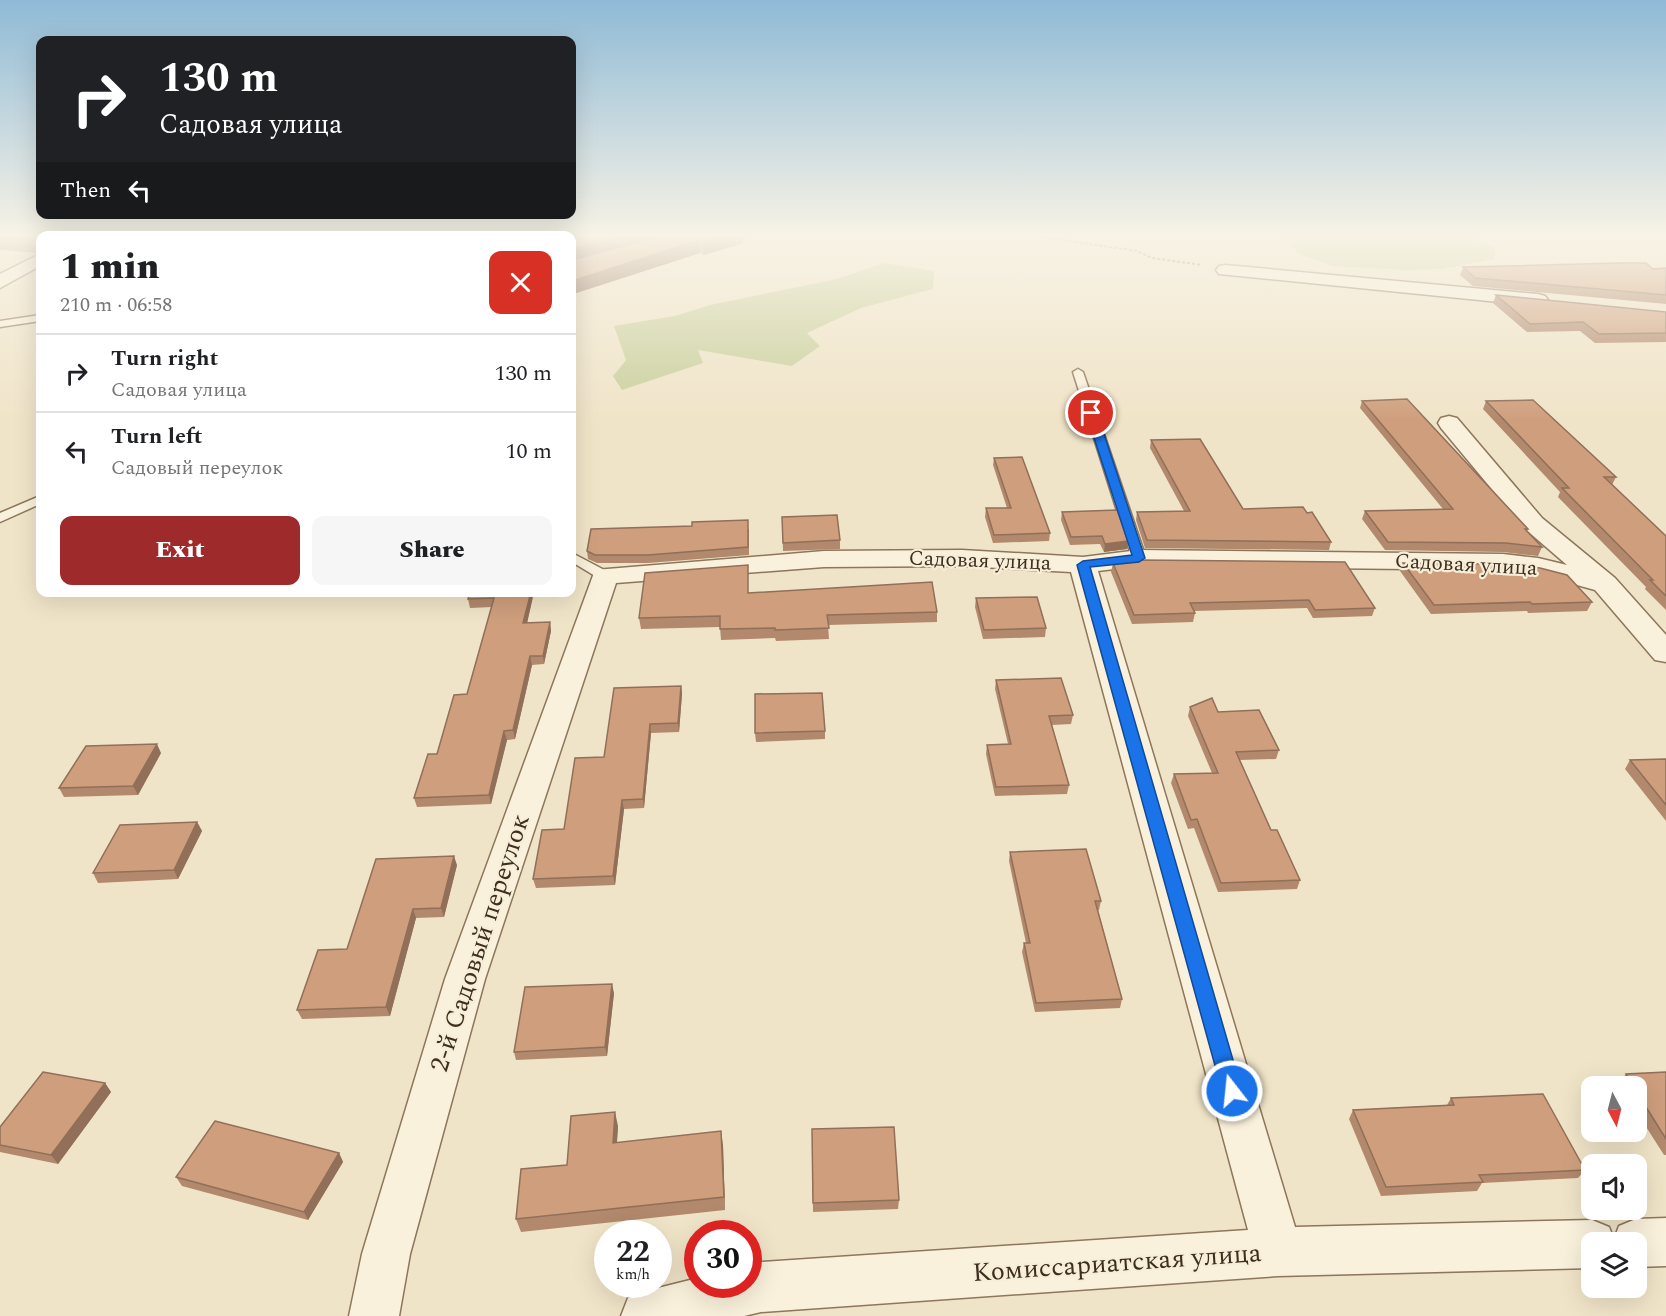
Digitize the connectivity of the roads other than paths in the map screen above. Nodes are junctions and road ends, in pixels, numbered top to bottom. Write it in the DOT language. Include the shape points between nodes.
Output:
graph roads {
  1 [pos="1511,297"];
  2 [pos="1559,302"];
  3 [pos="36,319"];
  4 [pos="0,324"];
  5 [pos="1078,372"];
  6 [pos="1449,423"];
  7 [pos="36,502"];
  8 [pos="0,518"];
  9 [pos="1139,558"];
  10 [pos="576,559"];
  11 [pos="1083,565"];
  12 [pos="605,576"];
  13 [pos="1605,584"];
  14 [pos="1666,653"];
  15 [pos="1666,1242"];
  16 [pos="1647,1243"];
  17 [pos="1581,1244"];
  18 [pos="1278,1252"];
  19 [pos="374,1316"];
  20 [pos="646,1316"];
  1 -- 2 [label="street"];
  3 -- 4 [label="lane"];
  5 -- 9 [label="lane"];
  6 -- 13 [label="street" via="1533,523"];
  7 -- 8 [label="lane"];
  9 -- 11 [label="street, Садовая улица"];
  9 -- 13 [label="street, Садовая улица" via="1503,562 1538,566"];
  10 -- 12 [label="lane"];
  11 -- 12 [label="street, Садовая улица" via="962,558 824,559"];
  11 -- 18 [label="street"];
  12 -- 19 [label="street, 2-й Садовый переулок" via="465,979 386,1254"];
  13 -- 14 [label="street"];
  15 -- 16 [label="street"];
  17 -- 18 [label="street, Комиссариатская улица"];
  18 -- 20 [label="street, Комиссариатская улица" via="761,1287"];
}
